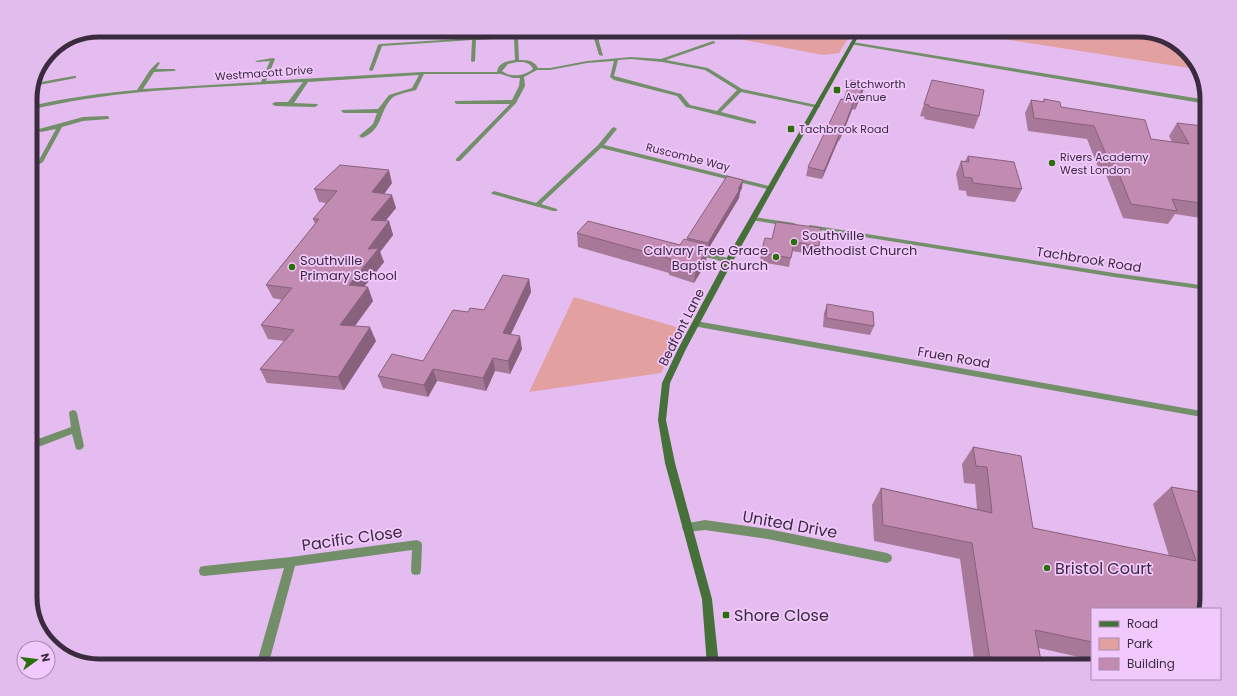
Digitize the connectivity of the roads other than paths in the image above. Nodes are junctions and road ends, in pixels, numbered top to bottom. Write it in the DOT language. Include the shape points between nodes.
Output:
graph roads {
  1 [pos="516,37"];
  2 [pos="595,37"];
  3 [pos="856,37"];
  4 [pos="474,40"];
  5 [pos="713,42"];
  6 [pos="852,43"];
  7 [pos="601,54"];
  8 [pos="616,59"];
  9 [pos="257,61"];
  10 [pos="473,61"];
  11 [pos="517,61"];
  12 [pos="662,61"];
  13 [pos="158,64"];
  14 [pos="536,69"];
  15 [pos="174,70"];
  16 [pos="371,70"];
  17 [pos="152,71"];
  18 [pos="422,73"];
  19 [pos="502,73"];
  20 [pos="522,76"];
  21 [pos="74,77"];
  22 [pos="306,81"];
  23 [pos="263,83"];
  24 [pos="39,84"];
  25 [pos="740,90"];
  26 [pos="139,91"];
  27 [pos="1200,101"];
  28 [pos="457,102"];
  29 [pos="514,102"];
  30 [pos="275,104"];
  31 [pos="290,104"];
  32 [pos="315,105"];
  33 [pos="37,106"];
  34 [pos="818,106"];
  35 [pos="344,111"];
  36 [pos="380,111"];
  37 [pos="717,114"];
  38 [pos="107,118"];
  39 [pos="754,122"];
  40 [pos="60,126"];
  41 [pos="614,128"];
  42 [pos="41,130"];
  43 [pos="362,136"];
  44 [pos="600,146"];
  45 [pos="458,160"];
  46 [pos="37,163"];
  47 [pos="771,188"];
  48 [pos="494,193"];
  49 [pos="537,205"];
  50 [pos="555,210"];
  51 [pos="754,219"];
  52 [pos="693,251"];
  53 [pos="729,261"];
  54 [pos="1200,287"];
  55 [pos="696,324"];
  56 [pos="73,413"];
  57 [pos="1200,414"];
  58 [pos="75,429"];
  59 [pos="37,443"];
  60 [pos="79,446"];
  61 [pos="687,527"];
  62 [pos="887,558"];
  63 [pos="291,562"];
  64 [pos="416,570"];
  65 [pos="204,571"];
  66 [pos="264,659"];
  67 [pos="712,659"];
  1 -- 4 [label="street"];
  1 -- 11 [label="street"];
  2 -- 7 [label="street"];
  3 -- 6 [label="main road, Bedfont Lane"];
  4 -- 10 [label="street"];
  4 -- 16 [label="street" via="380,45"];
  5 -- 12 [label="street"];
  6 -- 27 [label="street"];
  6 -- 34 [label="main road, Bedfont Lane"];
  8 -- 12 [label="street"];
  8 -- 14 [label="street"];
  8 -- 37 [label="street" via="617,66 612,77 679,95 688,106"];
  9 -- 23 [label="street" via="274,60"];
  11 -- 14 [label="street" via="531,63"];
  11 -- 19 [label="street" via="502,65"];
  12 -- 25 [label="street" via="706,69"];
  13 -- 17 [label="street"];
  14 -- 20 [label="street" via="531,74"];
  15 -- 17 [label="street"];
  17 -- 26 [label="street"];
  18 -- 19 [label="street, Westmacott Drive"];
  18 -- 22 [label="street, Westmacott Drive"];
  18 -- 36 [label="street" via="414,89 391,96"];
  19 -- 20 [label="street, Westmacott Drive"];
  20 -- 29 [label="street" via="522,86"];
  21 -- 24 [label="street"];
  22 -- 23 [label="street, Westmacott Drive"];
  22 -- 31 [label="street"];
  23 -- 26 [label="street, Westmacott Drive"];
  25 -- 34 [label="street"];
  25 -- 37 [label="street"];
  26 -- 33 [label="street, Westmacott Drive" via="96,94"];
  28 -- 29 [label="street"];
  29 -- 45 [label="street"];
  30 -- 31 [label="street"];
  31 -- 32 [label="street"];
  34 -- 47 [label="main road, Bedfont Lane"];
  35 -- 36 [label="street"];
  36 -- 43 [label="street" via="376,126"];
  37 -- 39 [label="street"];
  38 -- 40 [label="street" via="83,119"];
  40 -- 42 [label="street"];
  40 -- 46 [label="street" via="41,161"];
  41 -- 44 [label="street"];
  44 -- 47 [label="street, Ruscombe Way"];
  44 -- 49 [label="street"];
  47 -- 51 [label="main road, Bedfont Lane"];
  48 -- 49 [label="street"];
  49 -- 50 [label="street"];
  51 -- 53 [label="main road, Bedfont Lane"];
  51 -- 54 [label="street, Tachbrook Road"];
  52 -- 53 [label="street"];
  53 -- 55 [label="main road, Bedfont Lane"];
  55 -- 57 [label="street, Fruen Road"];
  55 -- 61 [label="main road, Bedfont Lane" via="666,383 662,420"];
  56 -- 58 [label="street"];
  58 -- 59 [label="street"];
  58 -- 60 [label="street"];
  61 -- 62 [label="street, United Drive" via="705,525 768,534"];
  61 -- 67 [label="main road, Bedfont Lane" via="707,599"];
  63 -- 64 [label="street, Pacific Close" via="417,545"];
  63 -- 65 [label="street, Pacific Close"];
  63 -- 66 [label="street, Pacific Close"];
}
